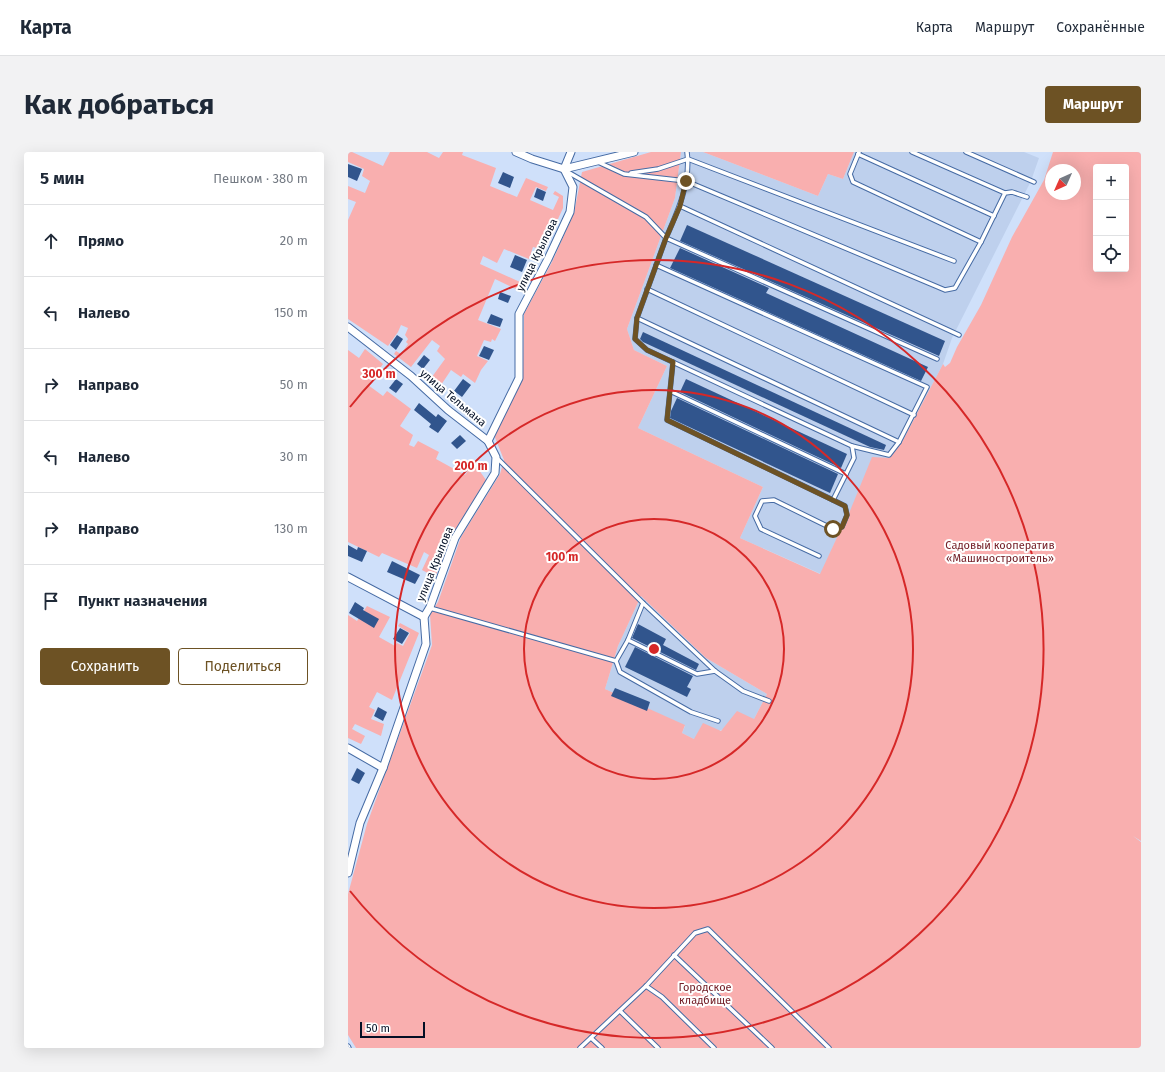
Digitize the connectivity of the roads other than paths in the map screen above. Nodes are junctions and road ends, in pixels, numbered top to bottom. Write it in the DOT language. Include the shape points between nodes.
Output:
graph roads {
  1 [pos="516,152"];
  2 [pos="571,152"];
  3 [pos="634,152"];
  4 [pos="687,152"];
  5 [pos="912,152"];
  6 [pos="966,152"];
  7 [pos="858,153"];
  8 [pos="688,159"];
  9 [pos="597,162"];
  10 [pos="564,169"];
  11 [pos="624,174"];
  12 [pos="686,181"];
  13 [pos="1034,182"];
  14 [pos="1005,193"];
  15 [pos="1027,197"];
  16 [pos="680,206"];
  17 [pos="994,216"];
  18 [pos="666,238"];
  19 [pos="981,242"];
  20 [pos="954,262"];
  21 [pos="656,265"];
  22 [pos="647,289"];
  23 [pos="637,318"];
  24 [pos="348,327"];
  25 [pos="959,334"];
  26 [pos="937,359"];
  27 [pos="673,362"];
  28 [pos="670,391"];
  29 [pos="914,415"];
  30 [pos="488,441"];
  31 [pos="899,442"];
  32 [pos="852,446"];
  33 [pos="496,457"];
  34 [pos="846,474"];
  35 [pos="833,500"];
  36 [pos="818,556"];
  37 [pos="348,577"];
  38 [pos="643,603"];
  39 [pos="430,607"];
  40 [pos="424,617"];
  41 [pos="628,640"];
  42 [pos="616,661"];
  43 [pos="715,671"];
  44 [pos="769,701"];
  45 [pos="718,721"];
  46 [pos="348,748"];
  47 [pos="383,768"];
  48 [pos="348,873"];
  49 [pos="674,955"];
  50 [pos="646,986"];
  51 [pos="620,1011"];
  52 [pos="591,1038"];
  53 [pos="580,1048"];
  54 [pos="602,1048"];
  55 [pos="658,1048"];
  56 [pos="714,1048"];
  57 [pos="772,1048"];
  58 [pos="829,1048"];
  1 -- 10 [label="street"];
  2 -- 10 [label="street"];
  3 -- 9 [label="street"];
  4 -- 8 [label="lane"];
  5 -- 14 [label="lane"];
  6 -- 13 [label="lane"];
  7 -- 17 [label="lane"];
  7 -- 19 [label="lane" via="850,174 853,182"];
  8 -- 11 [label="lane" via="658,169"];
  8 -- 12 [label="lane"];
  8 -- 20 [label="lane"];
  9 -- 10 [label="street"];
  9 -- 11 [label="lane"];
  10 -- 18 [label="lane" via="646,216"];
  10 -- 30 [label="street, улица Крылова" via="573,187 570,212 520,314 519,378"];
  11 -- 12 [label="lane"];
  12 -- 16 [label="lane"];
  12 -- 19 [label="lane" via="945,290 955,288"];
  14 -- 15 [label="lane" via="1012,192"];
  14 -- 17 [label="lane"];
  16 -- 18 [label="lane"];
  16 -- 25 [label="lane"];
  17 -- 19 [label="lane"];
  18 -- 21 [label="lane"];
  18 -- 26 [label="lane"];
  21 -- 22 [label="lane"];
  21 -- 29 [label="lane" via="927,387"];
  22 -- 23 [label="lane"];
  22 -- 29 [label="lane"];
  23 -- 27 [label="lane" via="635,339 647,350"];
  23 -- 31 [label="lane"];
  24 -- 30 [label="street, улица Тельмана"];
  27 -- 28 [label="lane"];
  27 -- 32 [label="lane"];
  28 -- 34 [label="lane"];
  28 -- 35 [label="lane" via="667,420"];
  29 -- 31 [label="lane"];
  30 -- 33 [label="street"];
  31 -- 32 [label="lane" via="889,455"];
  32 -- 34 [label="lane" via="854,458"];
  33 -- 38 [label="lane"];
  33 -- 39 [label="street, улица Крылова" via="495,473 455,538"];
  34 -- 35 [label="lane"];
  35 -- 36 [label="lane" via="845,506 847,515 842,527 833,529 774,500 762,502 755,516 761,529"];
  37 -- 40 [label="street"];
  38 -- 41 [label="lane"];
  38 -- 43 [label="lane"];
  39 -- 40 [label="street, улица Крылова"];
  39 -- 42 [label="lane"];
  40 -- 47 [label="street, улица Крылова" via="426,644"];
  41 -- 42 [label="lane"];
  41 -- 43 [label="lane" via="697,674"];
  42 -- 45 [label="lane" via="620,672 691,712"];
  43 -- 44 [label="lane" via="743,691"];
  46 -- 47 [label="street"];
  47 -- 48 [label="street, улица Крылова" via="360,823"];
  49 -- 50 [label="lane"];
  49 -- 57 [label="lane"];
  49 -- 58 [label="lane" via="695,933 708,930"];
  50 -- 51 [label="lane"];
  50 -- 56 [label="lane" via="662,997"];
  51 -- 52 [label="lane"];
  51 -- 55 [label="lane"];
  52 -- 53 [label="lane"];
  52 -- 54 [label="lane"];
}
